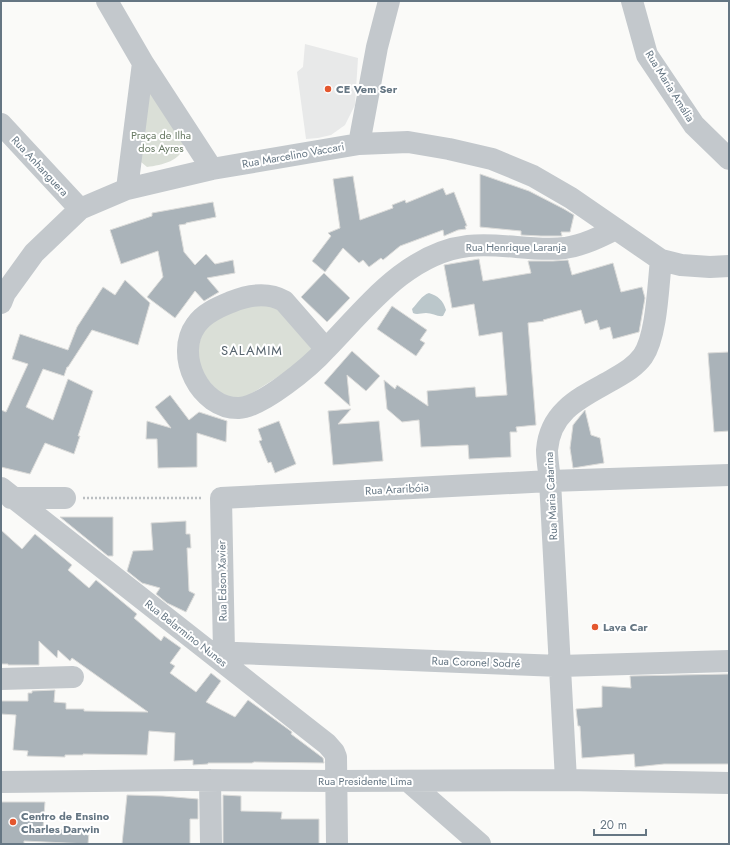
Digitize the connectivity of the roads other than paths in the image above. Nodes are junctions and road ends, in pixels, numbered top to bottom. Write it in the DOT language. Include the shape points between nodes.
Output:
graph roads {
  1 [pos="389,1"];
  2 [pos="632,1"];
  3 [pos="112,4"];
  4 [pos="143,63"];
  5 [pos="1,124"];
  6 [pos="359,144"];
  7 [pos="729,159"];
  8 [pos="212,169"];
  9 [pos="127,189"];
  10 [pos="80,209"];
  11 [pos="616,229"];
  12 [pos="661,260"];
  13 [pos="729,266"];
  14 [pos="1,303"];
  15 [pos="326,348"];
  16 [pos="729,475"];
  17 [pos="550,481"];
  18 [pos="6,493"];
  19 [pos="65,498"];
  20 [pos="221,498"];
  21 [pos="217,652"];
  22 [pos="729,661"];
  23 [pos="560,666"];
  24 [pos="73,677"];
  25 [pos="1,679"];
  26 [pos="210,780"];
  27 [pos="566,780"];
  28 [pos="408,781"];
  29 [pos="1,782"];
  30 [pos="337,782"];
  31 [pos="729,783"];
  32 [pos="211,844"];
  33 [pos="337,844"];
  34 [pos="480,844"];
  1 -- 6 [label="street" via="377,47"];
  2 -- 7 [label="street, Rua Maria Amália" via="647,55 694,125"];
  3 -- 4 [label="street"];
  4 -- 8 [label="street"];
  4 -- 9 [label="street"];
  5 -- 10 [label="street, Rua Anhanguera"];
  6 -- 8 [label="street, Rua Marcelino Vaccari"];
  6 -- 11 [label="street, Rua Marcelino Vaccari" via="408,142 492,159 533,176"];
  8 -- 9 [label="street, Rua Marcelino Vaccari"];
  9 -- 10 [label="street, Rua Marcelino Vaccari"];
  10 -- 14 [label="street, Rua Marcelino Vaccari" via="34,253 5,293"];
  11 -- 12 [label="street"];
  11 -- 15 [label="street, Rua Henrique Laranja" via="586,243 565,248 467,246 424,260 397,278"];
  12 -- 13 [label="street" via="681,265"];
  12 -- 17 [label="street, Rua Maria Catarina" via="652,338 648,347 629,370 574,402 559,417 549,438 547,451"];
  15 -- 15 [label="street, Rua Henrique Laranja" via="317,359 284,386 241,408 224,406 213,400 200,387 189,364 188,351 192,331 202,318 234,301 269,295 284,301"];
  16 -- 17 [label="street, Rua Araribóia"];
  17 -- 20 [label="street, Rua Araribóia"];
  17 -- 23 [label="street, Rua Maria Catarina"];
  18 -- 19 [label="street, Rua Belarmino Nunes"];
  18 -- 21 [label="street, Rua Belarmino Nunes"];
  20 -- 21 [label="street, Rua Edson Xavier"];
  21 -- 23 [label="street, Rua Coronel Sodré"];
  21 -- 30 [label="street, Rua Belarmino Nunes" via="327,744 336,757"];
  22 -- 23 [label="street, Rua Coronel Sodré"];
  23 -- 27 [label="street, Rua Maria Catarina"];
  24 -- 25 [label="street"];
  26 -- 29 [label="street, Rua Presidente Lima"];
  26 -- 30 [label="street, Rua Presidente Lima"];
  26 -- 32 [label="street"];
  27 -- 28 [label="street, Rua Presidente Lima"];
  27 -- 31 [label="street, Rua Presidente Lima"];
  28 -- 30 [label="street, Rua Presidente Lima"];
  28 -- 34 [label="street"];
  30 -- 33 [label="street, Rua Belarmino Nunes"];
}
